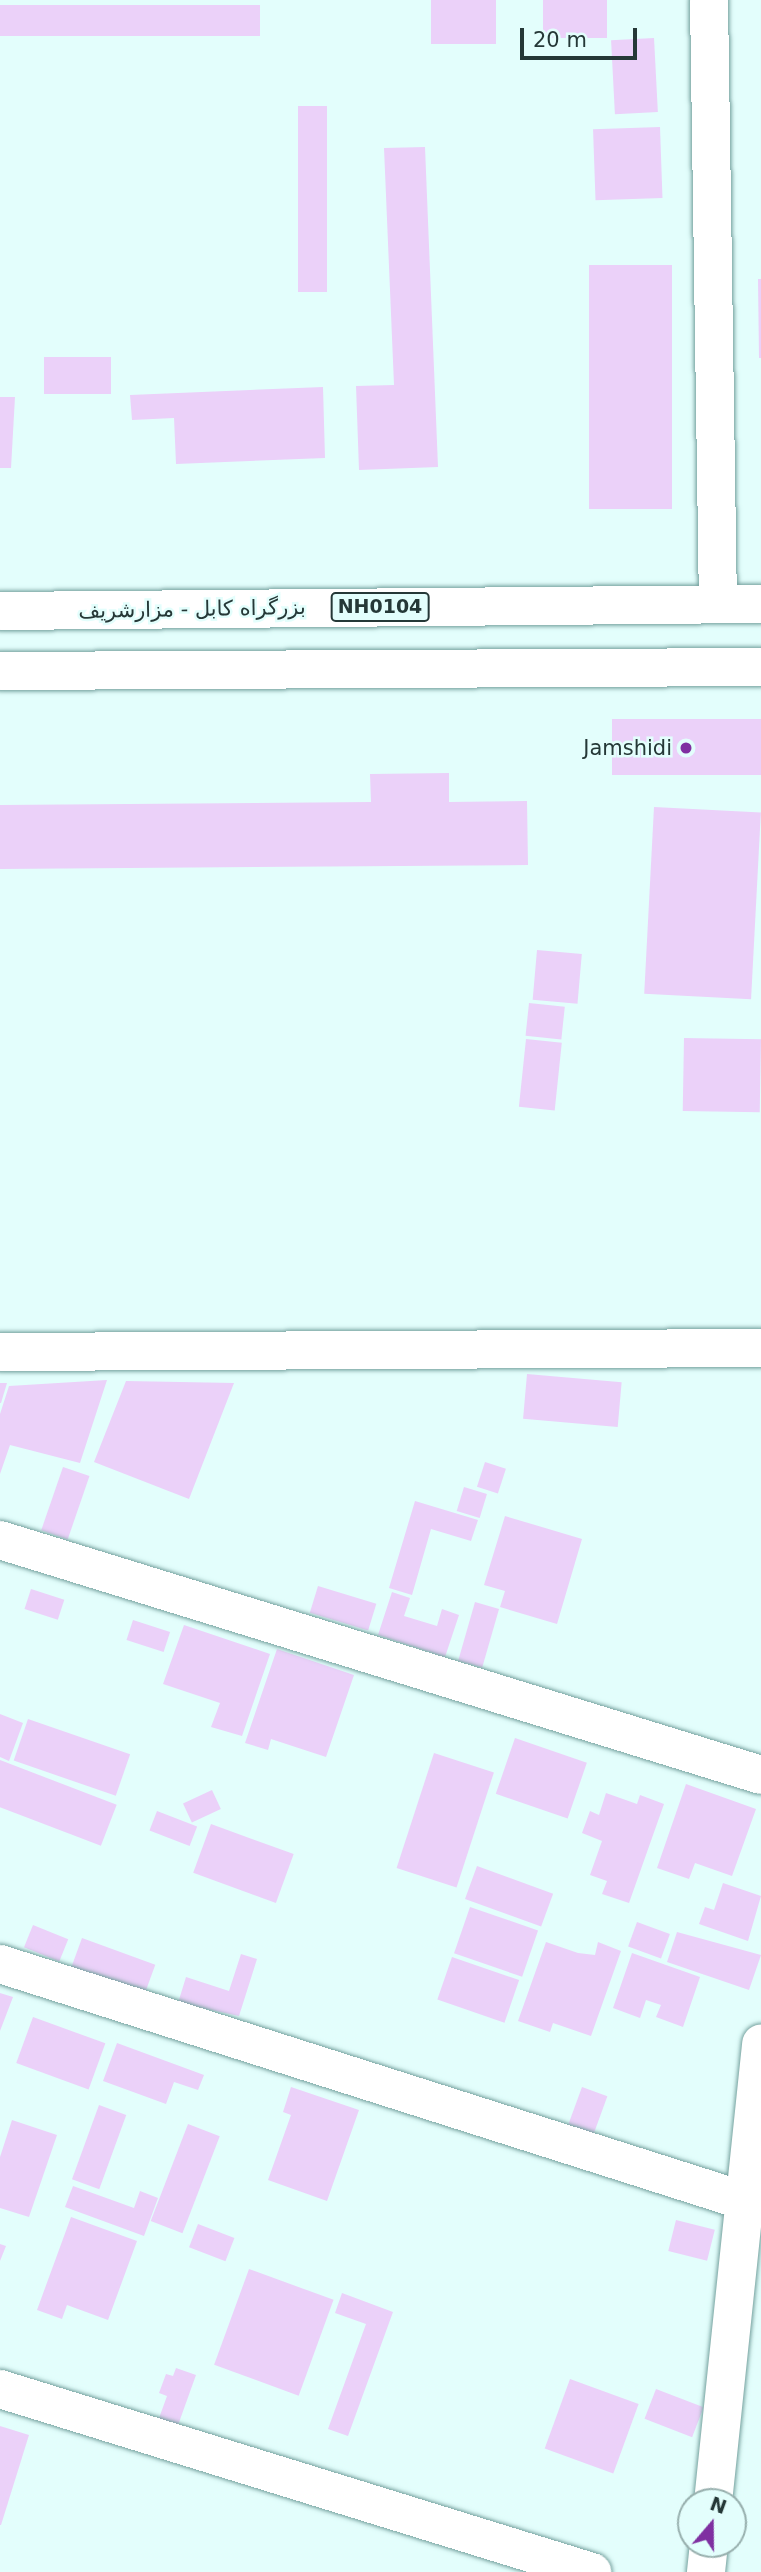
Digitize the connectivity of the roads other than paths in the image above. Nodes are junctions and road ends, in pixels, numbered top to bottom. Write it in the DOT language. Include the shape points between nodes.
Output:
graph roads {
  1 [pos="709,0"];
  2 [pos="718,604"];
  3 [pos="761,604"];
  4 [pos="0,611"];
  5 [pos="761,667"];
  6 [pos="0,671"];
  7 [pos="761,1348"];
  8 [pos="0,1352"];
  9 [pos="0,1540"];
  10 [pos="761,1775"];
  11 [pos="0,1964"];
  12 [pos="761,2044"];
  13 [pos="745,2201"];
  14 [pos="0,2389"];
  15 [pos="714,2488"];
  16 [pos="592,2572"];
  1 -- 2 [label="main road"];
  2 -- 3 [label="main road, بزرگراه کابل - مزارشریف / NH0104"];
  2 -- 4 [label="main road, بزرگراه کابل - مزارشریف / NH0104"];
  5 -- 6 [label="main road"];
  7 -- 8 [label="main road"];
  9 -- 10 [label="main road"];
  11 -- 13 [label="main road"];
  12 -- 13 [label="main road"];
  13 -- 15 [label="main road"];
  14 -- 16 [label="main road"];
}
